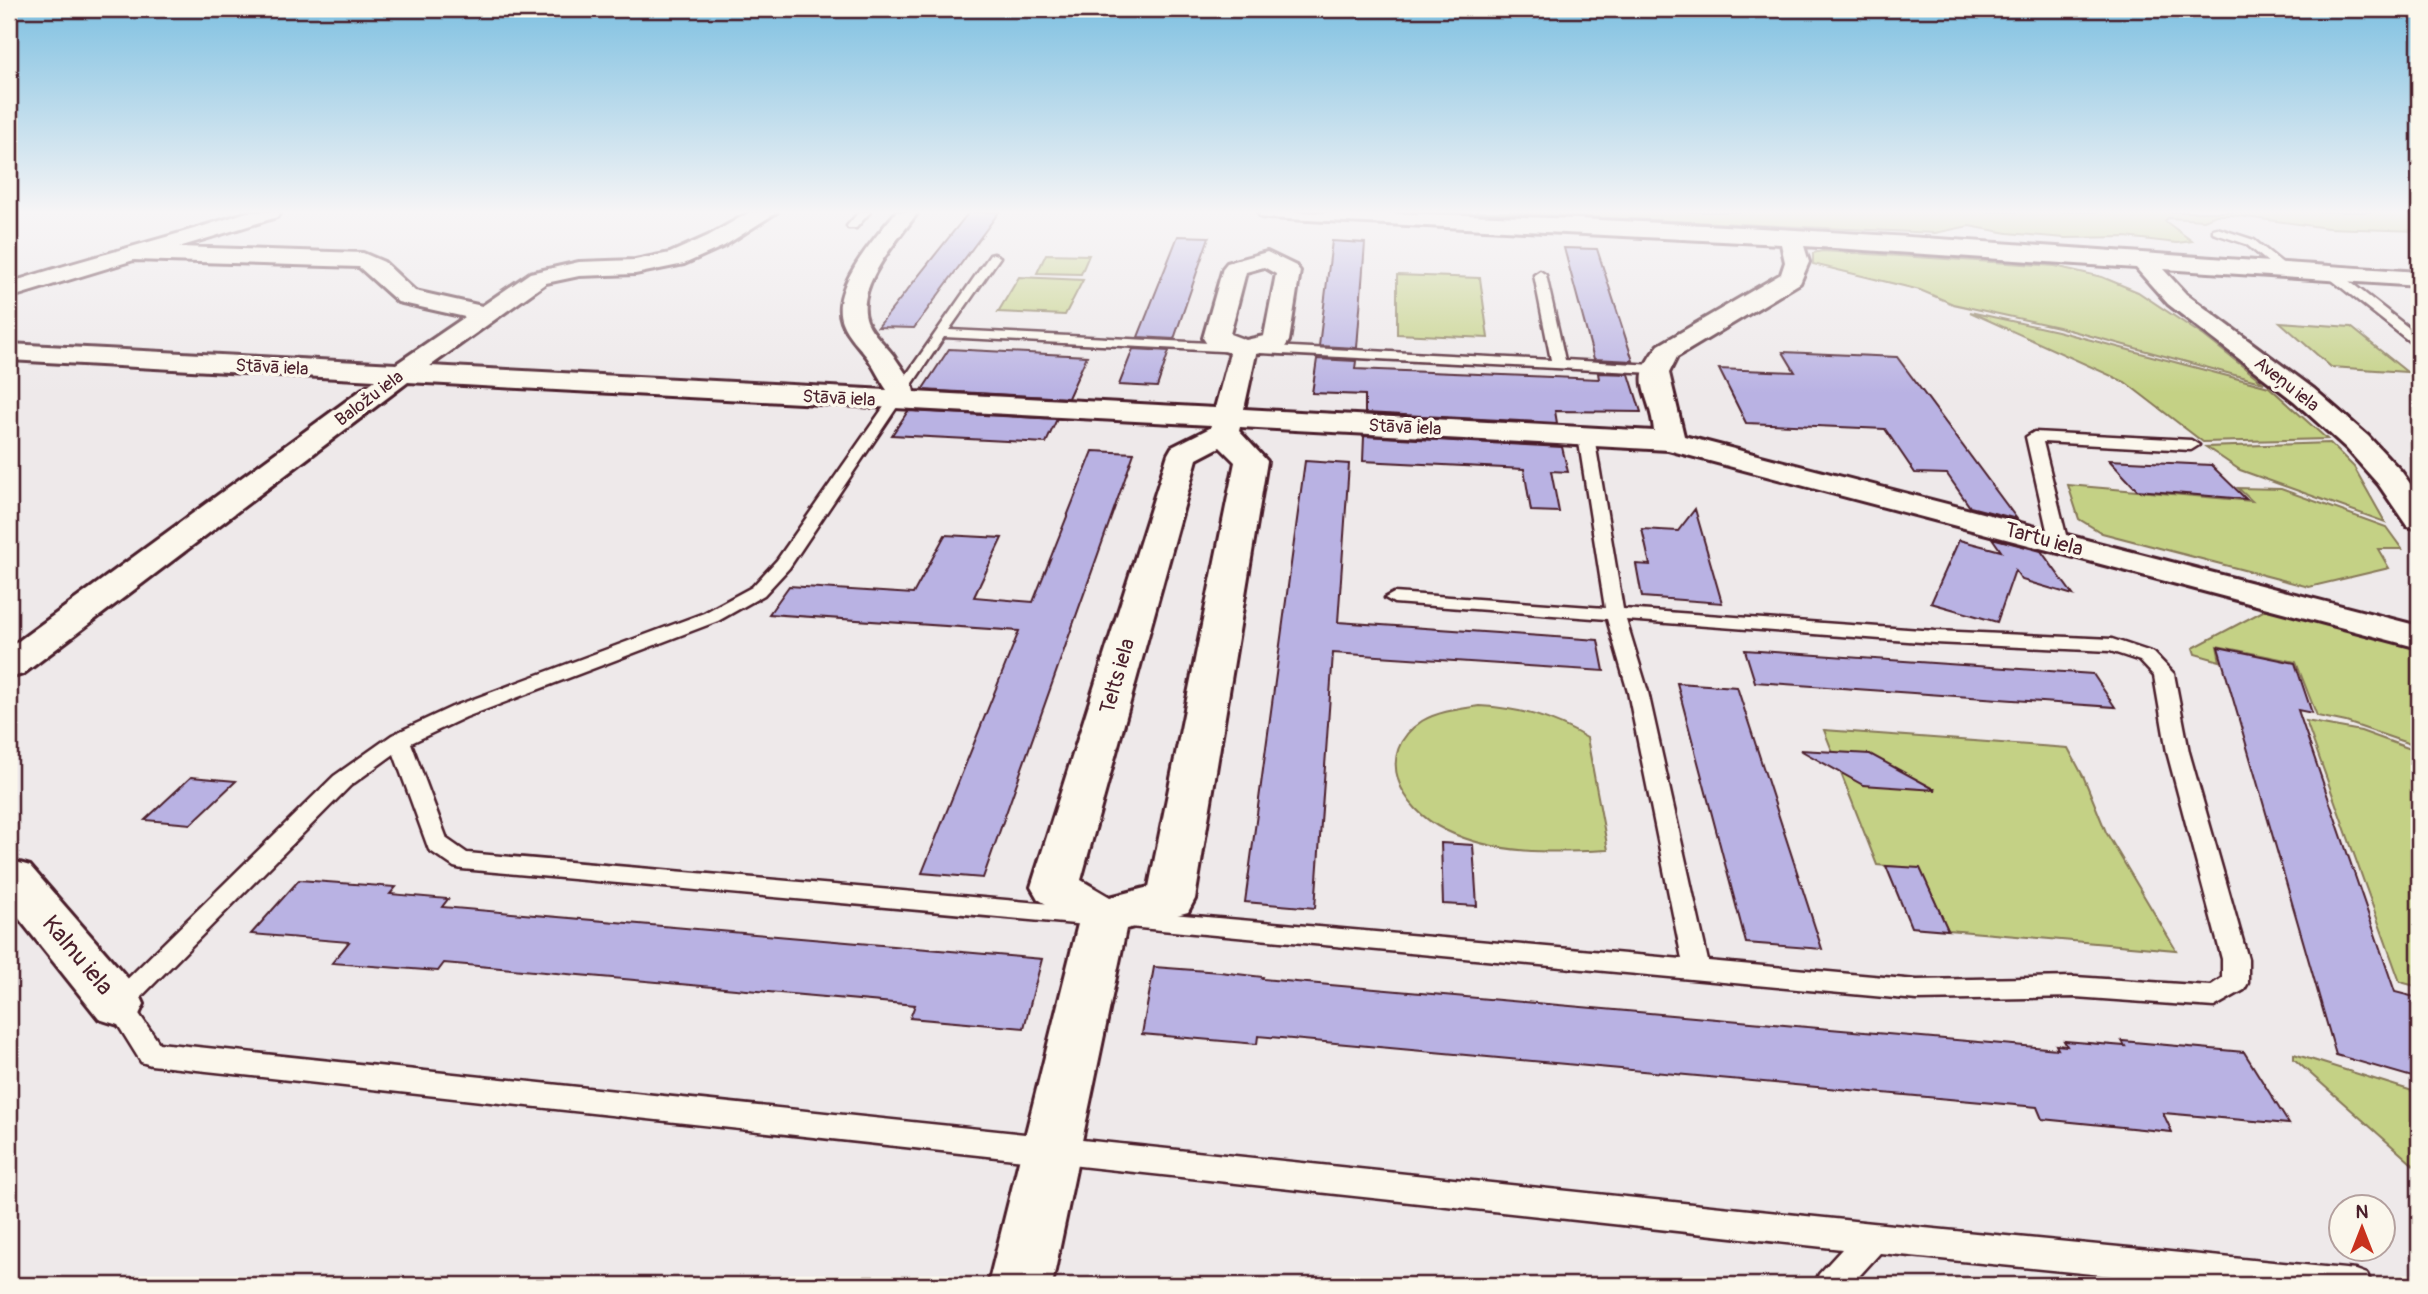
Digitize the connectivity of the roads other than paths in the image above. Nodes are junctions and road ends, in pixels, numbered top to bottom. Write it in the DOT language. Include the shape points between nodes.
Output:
graph roads {
  1 [pos="65,272"];
  2 [pos="382,272"];
  3 [pos="564,272"];
  4 [pos="864,272"];
  5 [pos="984,272"];
  6 [pos="1235,272"];
  7 [pos="1288,272"];
  8 [pos="1794,272"];
  9 [pos="2153,272"];
  10 [pos="2322,272"];
  11 [pos="2331,273"];
  12 [pos="1541,275"];
  13 [pos="2419,279"];
  14 [pos="9,291"];
  15 [pos="482,316"];
  16 [pos="940,333"];
  17 [pos="2419,342"];
  18 [pos="1244,349"];
  19 [pos="9,352"];
  20 [pos="1559,363"];
  21 [pos="1654,369"];
  22 [pos="401,374"];
  23 [pos="897,395"];
  24 [pos="1226,425"];
  25 [pos="1586,436"];
  26 [pos="1669,441"];
  27 [pos="2191,445"];
  28 [pos="2419,519"];
  29 [pos="2059,543"];
  30 [pos="1394,598"];
  31 [pos="1615,615"];
  32 [pos="2419,637"];
  33 [pos="9,666"];
  34 [pos="399,740"];
  35 [pos="9,877"];
  36 [pos="1104,917"];
  37 [pos="1697,970"];
  38 [pos="118,1004"];
  39 [pos="1049,1149"];
  40 [pos="1872,1238"];
  41 [pos="1020,1285"];
  42 [pos="1830,1285"];
  43 [pos="2356,1285"];
  1 -- 14 [label="street"];
  2 -- 15 [label="street" via="407,297"];
  3 -- 15 [label="street, Baložu iela" via="538,278"];
  4 -- 23 [label="street" via="853,298 852,315 878,353"];
  5 -- 16 [label="lane"];
  6 -- 18 [label="street" via="1216,338"];
  7 -- 18 [label="street" via="1276,341"];
  8 -- 21 [label="street" via="1792,278 1668,351"];
  9 -- 28 [label="street, Aveņu iela" via="2177,299 2304,395 2357,442"];
  10 -- 11 [label="street"];
  11 -- 13 [label="street"];
  11 -- 17 [label="lane"];
  12 -- 20 [label="lane"];
  15 -- 22 [label="street, Baložu iela"];
  16 -- 18 [label="lane"];
  16 -- 23 [label="lane"];
  18 -- 20 [label="lane"];
  18 -- 24 [label="street"];
  19 -- 22 [label="street, Stāvā iela"];
  20 -- 21 [label="lane"];
  21 -- 26 [label="street" via="1653,378 1671,425"];
  22 -- 23 [label="street, Stāvā iela"];
  22 -- 33 [label="street, Baložu iela"];
  23 -- 24 [label="street, Stāvā iela"];
  23 -- 34 [label="lane" via="783,564 749,597 711,617 459,712"];
  24 -- 25 [label="street, Stāvā iela"];
  24 -- 36 [label="street" via="1251,461 1171,899"];
  24 -- 36 [label="street, Telts iela" via="1183,454 1055,887"];
  25 -- 26 [label="street, Stāvā iela"];
  25 -- 31 [label="lane"];
  26 -- 29 [label="street, Tartu iela"];
  27 -- 29 [label="lane" via="2035,437"];
  29 -- 32 [label="street, Tartu iela"];
  30 -- 31 [label="lane"];
  31 -- 37 [label="lane" via="1638,692"];
  31 -- 37 [label="lane" via="2112,645 2147,657 2164,674 2178,752 2235,959 2235,983 2214,997 2075,988 1917,990"];
  34 -- 36 [label="lane" via="437,844 462,860"];
  34 -- 38 [label="lane" via="342,781"];
  35 -- 38 [label="street, Kalnu iela"];
  36 -- 37 [label="lane"];
  36 -- 39 [label="street"];
  38 -- 39 [label="lane" via="151,1054"];
  39 -- 40 [label="lane"];
  39 -- 41 [label="street"];
  40 -- 42 [label="lane"];
  40 -- 43 [label="lane"];
}
